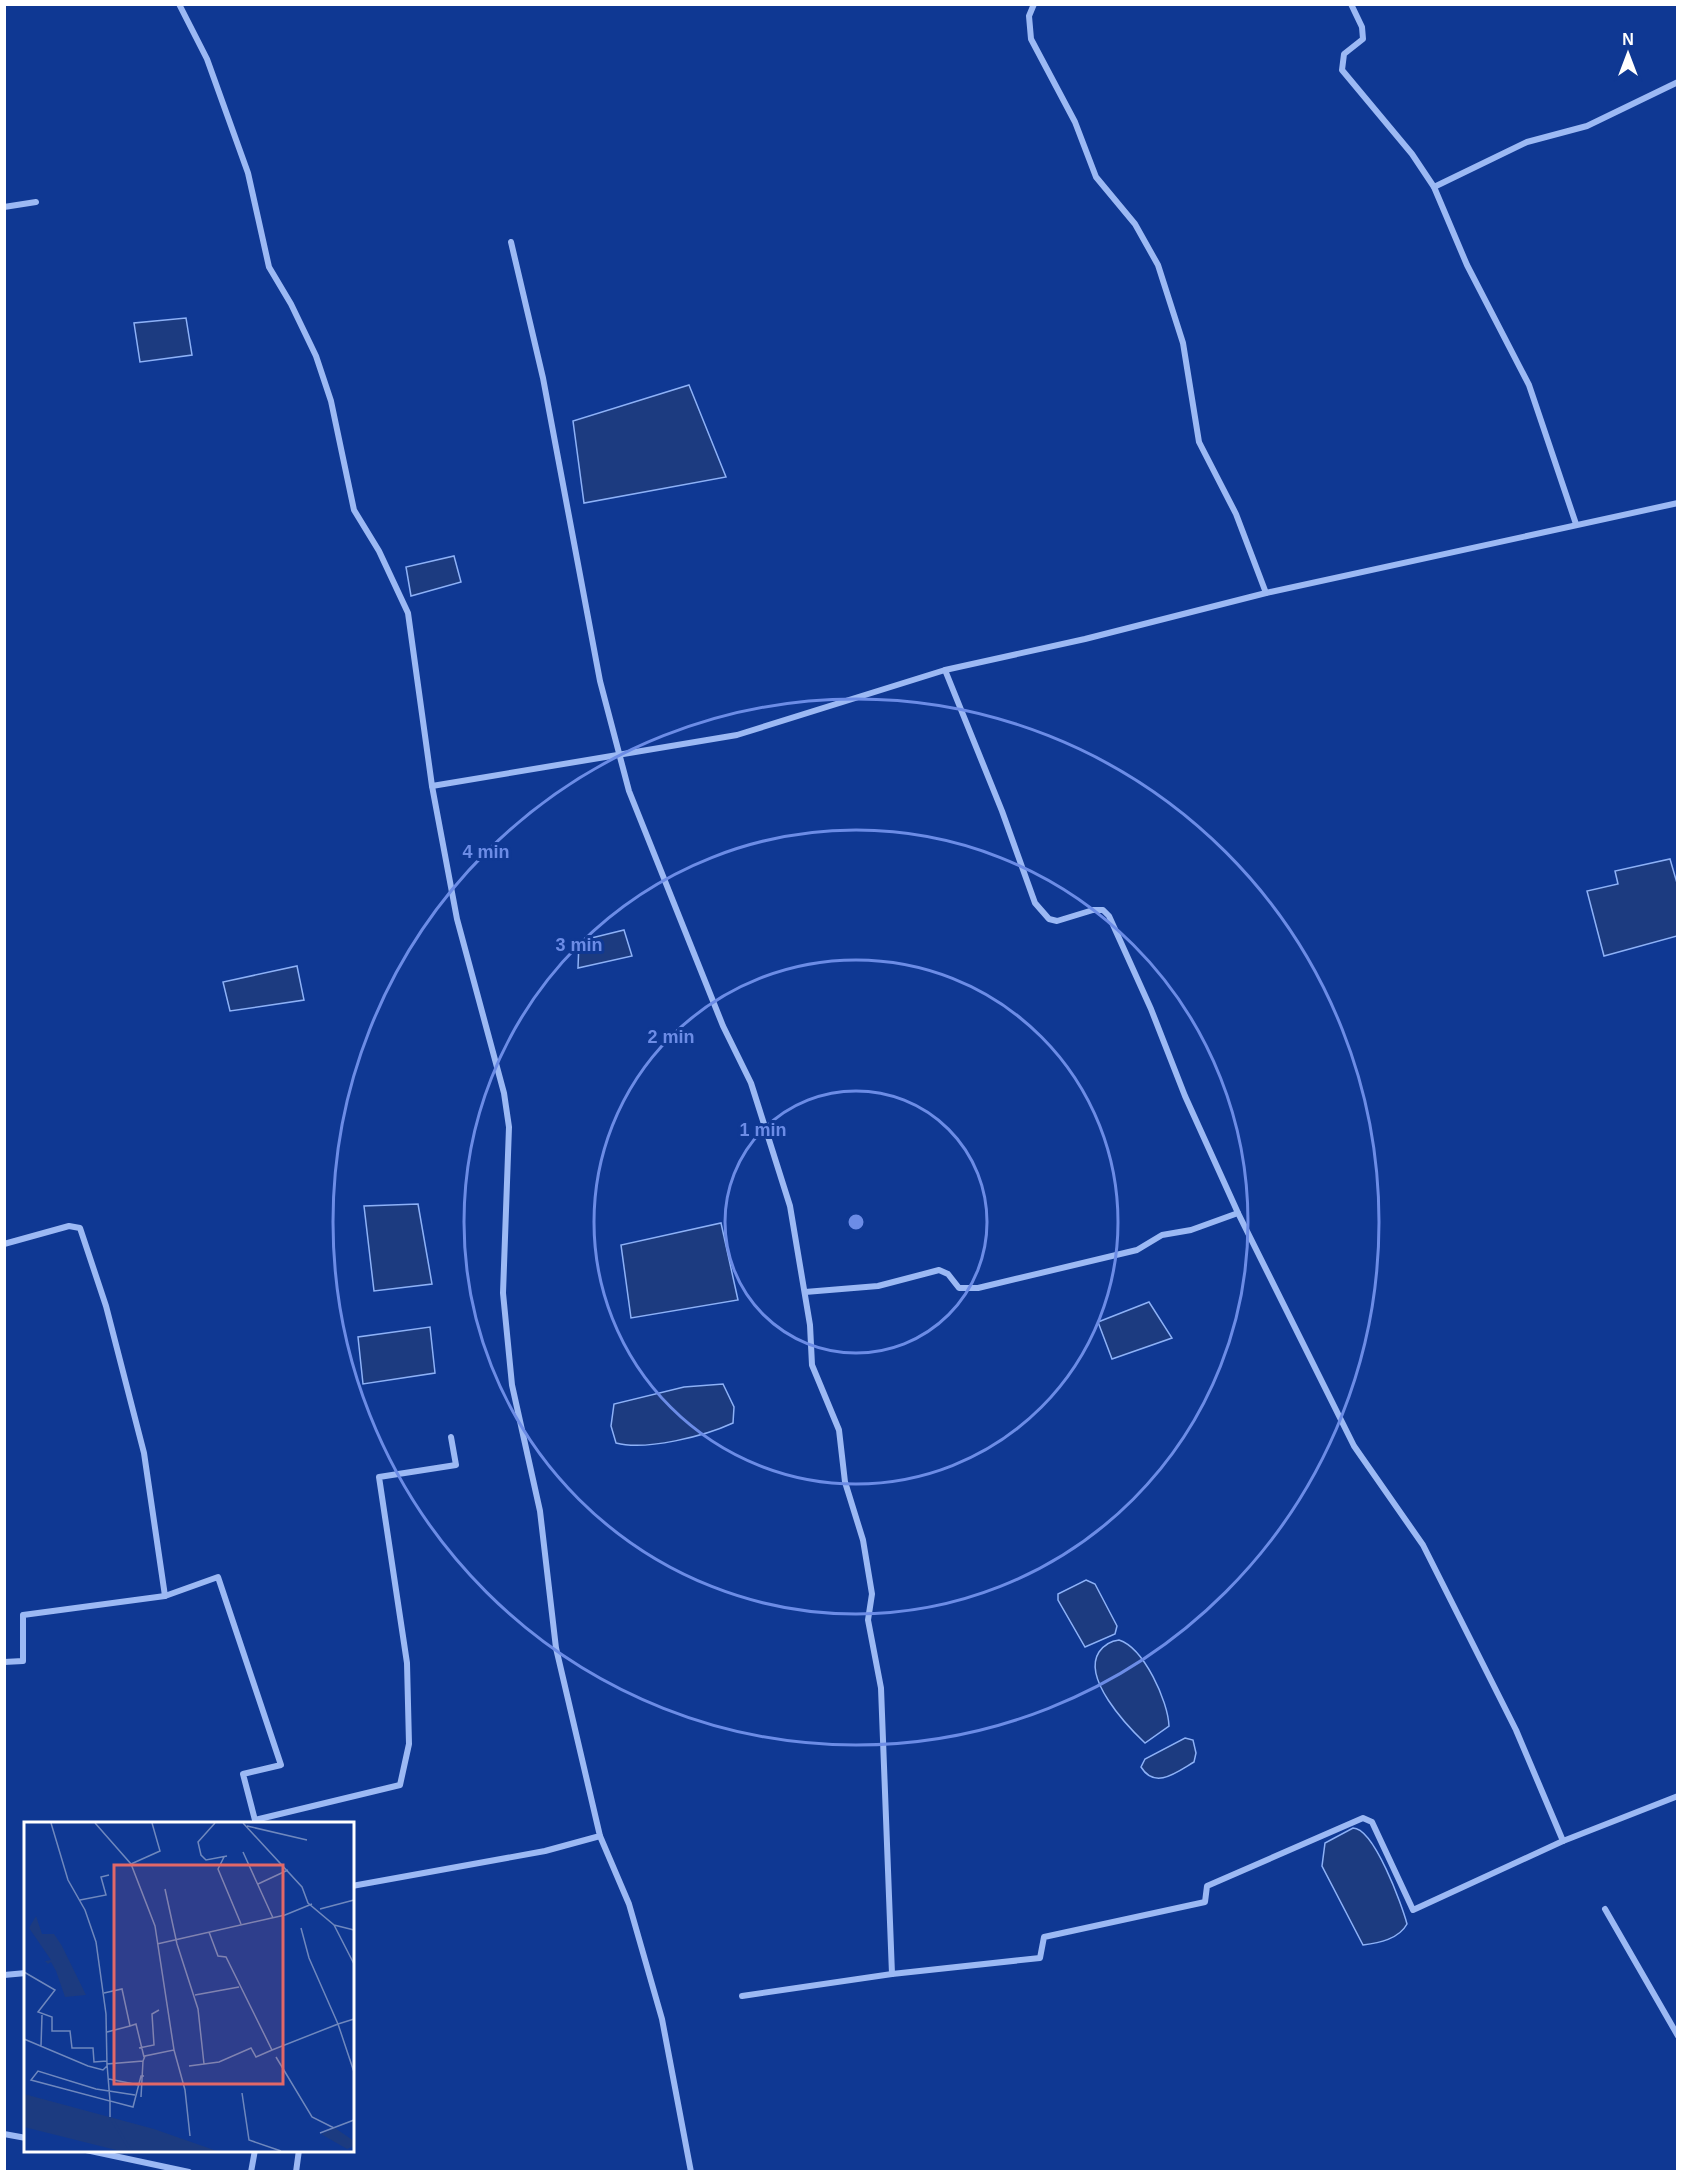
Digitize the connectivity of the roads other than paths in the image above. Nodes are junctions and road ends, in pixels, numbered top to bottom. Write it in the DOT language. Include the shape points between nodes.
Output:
graph roads {
  1 [pos="179,4"];
  2 [pos="1034,4"];
  3 [pos="1351,4"];
  4 [pos="1677,82"];
  5 [pos="1434,187"];
  6 [pos="36,202"];
  7 [pos="4,207"];
  8 [pos="511,242"];
  9 [pos="1677,503"];
  10 [pos="1576,524"];
  11 [pos="1266,593"];
  12 [pos="945,670"];
  13 [pos="432,786"];
  14 [pos="1238,1213"];
  15 [pos="4,1244"];
  16 [pos="805,1292"];
  17 [pos="451,1437"];
  18 [pos="165,1596"];
  19 [pos="4,1662"];
  20 [pos="1677,1796"];
  21 [pos="256,1822"];
  22 [pos="600,1836"];
  23 [pos="1563,1841"];
  24 [pos="354,1886"];
  25 [pos="1605,1909"];
  26 [pos="24,1973"];
  27 [pos="892,1974"];
  28 [pos="4,1975"];
  29 [pos="742,1996"];
  30 [pos="1677,2036"];
  31 [pos="4,2134"];
  32 [pos="24,2138"];
  33 [pos="91,2152"];
  34 [pos="255,2152"];
  35 [pos="299,2152"];
  36 [pos="189,2172"];
  37 [pos="251,2172"];
  38 [pos="296,2172"];
  39 [pos="691,2172"];
  1 -- 13 [label="street" via="207,59 248,173 269,267 316,356 331,401 354,510 379,551 408,613"];
  2 -- 11 [label="street" via="1029,16 1031,39 1075,122 1096,177 1135,224 1158,265 1183,343 1199,442 1236,514"];
  3 -- 5 [label="street" via="1363,39 1344,54 1342,70 1406,146"];
  4 -- 5 [label="street" via="1587,126 1527,142"];
  5 -- 10 [label="street" via="1467,265 1528,385"];
  6 -- 7 [label="street"];
  8 -- 16 [label="street" via="545,389 600,681 629,791 723,1026 751,1083 790,1206"];
  9 -- 10 [label="street"];
  10 -- 11 [label="street"];
  11 -- 12 [label="street"];
  12 -- 13 [label="street" via="737,735"];
  12 -- 14 [label="street" via="1035,903 1048,919 1057,921 1093,910 1103,910 1109,916"];
  13 -- 22 [label="street" via="457,919 504,1093 509,1127 502,1293 512,1385 540,1511 556,1648"];
  14 -- 16 [label="street" via="1191,1230 1162,1234 1137,1250 978,1288 959,1288 948,1274 939,1270 878,1286"];
  14 -- 23 [label="street" via="1354,1446 1423,1545 1516,1731"];
  15 -- 18 [label="street" via="69,1226 80,1228 106,1305 144,1453"];
  16 -- 27 [label="street" via="812,1365 839,1430 845,1482 863,1540 872,1594 868,1620 881,1688"];
  17 -- 21 [label="street" via="456,1465 379,1477 407,1664 410,1744 400,1785"];
  18 -- 19 [label="street" via="22,1615 23,1661"];
  18 -- 21 [label="street" via="218,1576 281,1765 243,1774"];
  20 -- 23 [label="street"];
  22 -- 24 [label="street" via="545,1851"];
  22 -- 39 [label="street" via="629,1905 662,2019"];
  23 -- 27 [label="street" via="1413,1910 1372,1822 1363,1818 1207,1886 1205,1902 1044,1937 1040,1958"];
  25 -- 30 [label="street"];
  26 -- 28 [label="street"];
  27 -- 29 [label="street"];
  31 -- 32 [label="street"];
  33 -- 36 [label="street"];
  34 -- 37 [label="street"];
  35 -- 38 [label="street"];
}
